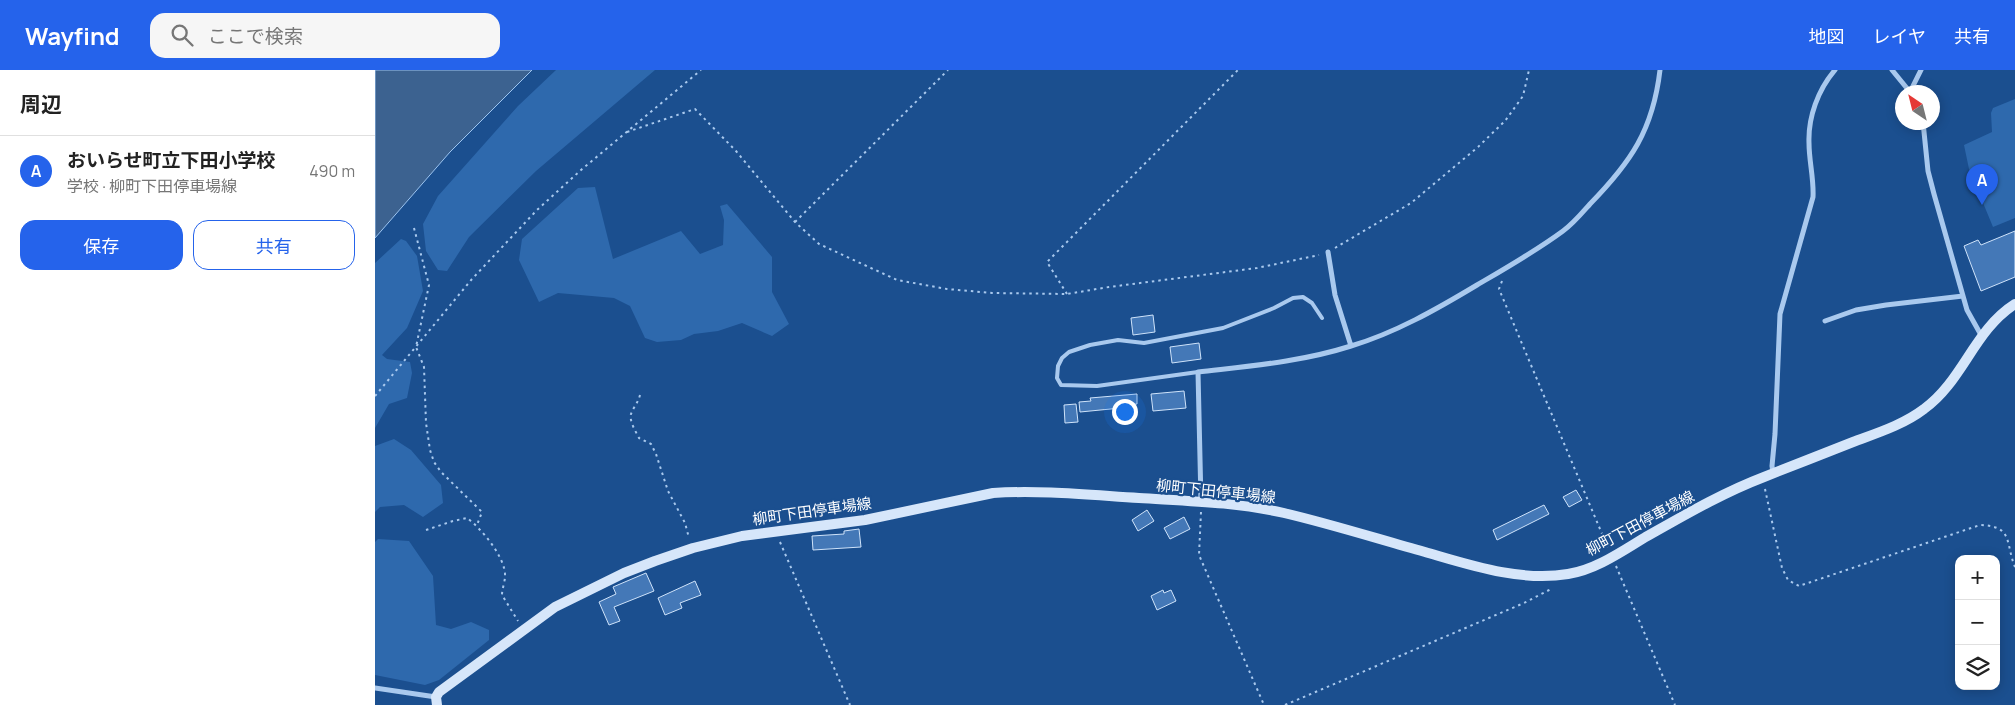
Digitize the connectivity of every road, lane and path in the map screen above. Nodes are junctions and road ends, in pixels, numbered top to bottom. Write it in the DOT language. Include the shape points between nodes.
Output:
graph roads {
  1 [pos="701,70"];
  2 [pos="948,70"];
  3 [pos="1238,70"];
  4 [pos="1529,70"];
  5 [pos="1659,70"];
  6 [pos="1835,70"];
  7 [pos="1891,70"];
  8 [pos="1921,70"];
  9 [pos="1904,85"];
  10 [pos="1914,85"];
  11 [pos="1924,130"];
  12 [pos="627,132"];
  13 [pos="795,222"];
  14 [pos="414,228"];
  15 [pos="1328,252"];
  16 [pos="1503,279"];
  17 [pos="1067,294"];
  18 [pos="1963,296"];
  19 [pos="2015,304"];
  20 [pos="1321,318"];
  21 [pos="1825,321"];
  22 [pos="1981,335"];
  23 [pos="1351,346"];
  24 [pos="416,347"];
  25 [pos="1198,372"];
  26 [pos="375,396"];
  27 [pos="640,396"];
  28 [pos="1773,474"];
  29 [pos="1762,477"];
  30 [pos="1201,502"];
  31 [pos="477,525"];
  32 [pos="425,530"];
  33 [pos="775,531"];
  34 [pos="693,548"];
  35 [pos="1612,557"];
  36 [pos="2015,566"];
  37 [pos="1569,574"];
  38 [pos="524,629"];
  39 [pos="375,688"];
  40 [pos="437,701"];
  41 [pos="850,705"];
  42 [pos="1264,705"];
  43 [pos="1285,705"];
  44 [pos="1675,705"];
  1 -- 12 [label="path"];
  2 -- 13 [label="path"];
  3 -- 17 [label="path" via="1047,262"];
  4 -- 15 [label="path" via="1523,96 1505,121 1478,147 1411,203"];
  5 -- 23 [label="street" via="1657,95 1642,140 1607,187 1565,230 1440,307"];
  6 -- 28 [label="street" via="1818,97 1810,125 1813,198 1780,314"];
  7 -- 9 [label="street"];
  8 -- 10 [label="street"];
  11 -- 18 [label="street" via="1928,171"];
  12 -- 13 [label="path" via="695,109"];
  12 -- 24 [label="path" via="537,210 472,279"];
  13 -- 17 [label="path" via="819,244 897,280 992,293"];
  14 -- 24 [label="path" via="429,285"];
  15 -- 17 [label="path" via="1257,268"];
  15 -- 23 [label="street" via="1335,295"];
  16 -- 35 [label="path" via="1499,289"];
  18 -- 21 [label="street" via="1856,310"];
  18 -- 22 [label="street"];
  19 -- 22 [label="main road, 柳町下田停車場線" via="1997,317"];
  20 -- 25 [label="lane" via="1312,303 1303,297 1293,298 1223,328 1144,343 1118,340 1090,344 1061,358 1057,378 1061,385 1097,386"];
  22 -- 28 [label="main road, 柳町下田停車場線" via="1940,395 1924,409 1889,428"];
  23 -- 25 [label="street" via="1282,363"];
  24 -- 26 [label="path"];
  24 -- 31 [label="path" via="423,367 426,423 434,462 482,512"];
  25 -- 30 [label="street"];
  27 -- 34 [label="path" via="631,420 639,438 651,444 656,454"];
  28 -- 29 [label="main road, 柳町下田停車場線"];
  29 -- 35 [label="main road, 柳町下田停車場線" via="1685,515"];
  29 -- 36 [label="path" via="1782,568 1788,580 1799,586 1980,526 2001,529 2006,535"];
  30 -- 33 [label="main road, 柳町下田停車場線" via="993,492 865,520"];
  30 -- 37 [label="main road, 柳町下田停車場線" via="1284,513 1478,568 1519,575"];
  30 -- 42 [label="path" via="1199,555"];
  31 -- 32 [label="path" via="467,518"];
  31 -- 38 [label="path" via="503,568 502,595 505,602"];
  33 -- 34 [label="main road, 柳町下田停車場線"];
  33 -- 41 [label="path"];
  34 -- 38 [label="main road, 柳町下田停車場線" via="624,573 577,595"];
  35 -- 37 [label="main road, 柳町下田停車場線"];
  35 -- 44 [label="path"];
  37 -- 43 [label="path" via="1560,584 1524,603"];
  38 -- 40 [label="main road, 柳町下田停車場線" via="439,692"];
  39 -- 40 [label="street"];
}
